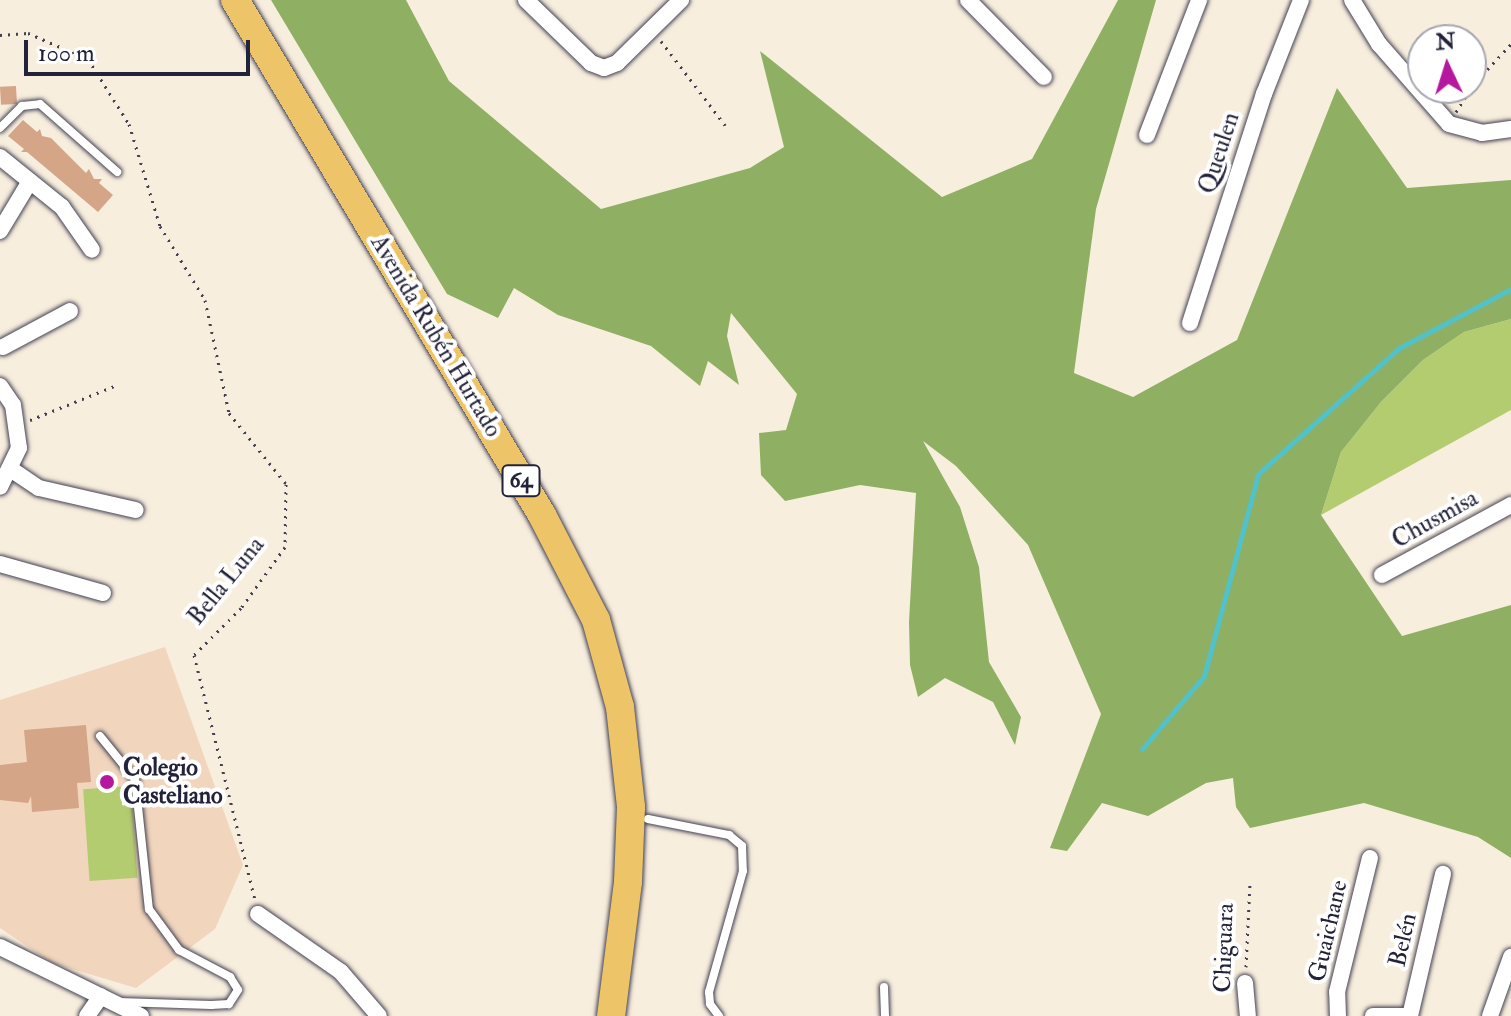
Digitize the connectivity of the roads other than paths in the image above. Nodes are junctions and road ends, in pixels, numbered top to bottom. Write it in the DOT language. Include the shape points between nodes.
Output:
graph roads {
  1 [pos="235,0"];
  2 [pos="256,0"];
  3 [pos="526,0"];
  4 [pos="681,0"];
  5 [pos="968,0"];
  6 [pos="1199,0"];
  7 [pos="1301,0"];
  8 [pos="1352,0"];
  9 [pos="1044,77"];
  10 [pos="0,128"];
  11 [pos="1511,129"];
  12 [pos="1147,135"];
  13 [pos="0,157"];
  14 [pos="117,172"];
  15 [pos="30,181"];
  16 [pos="0,231"];
  17 [pos="92,250"];
  18 [pos="70,311"];
  19 [pos="1190,323"];
  20 [pos="1,345"];
  21 [pos="0,386"];
  22 [pos="12,470"];
  23 [pos="0,487"];
  24 [pos="1511,505"];
  25 [pos="136,510"];
  26 [pos="0,564"];
  27 [pos="1382,575"];
  28 [pos="103,593"];
  29 [pos="100,736"];
  30 [pos="648,819"];
  31 [pos="1370,858"];
  32 [pos="1443,874"];
  33 [pos="258,914"];
  34 [pos="0,947"];
  35 [pos="1511,957"];
  36 [pos="1245,983"];
  37 [pos="884,987"];
  38 [pos="107,999"];
  39 [pos="137,1015"];
  40 [pos="87,1016"];
  41 [pos="379,1016"];
  42 [pos="611,1016"];
  43 [pos="628,1016"];
  44 [pos="719,1016"];
  45 [pos="885,1016"];
  46 [pos="1248,1016"];
  47 [pos="1338,1016"];
  48 [pos="1373,1016"];
  49 [pos="1410,1016"];
  50 [pos="1490,1016"];
  1 -- 42 [label="highway, Avenida Rubén Hurtado / 64" via="542,515 596,620 622,717 631,807 628,882"];
  2 -- 30 [label="highway, Avenida Rubén Hurtado / 64" via="549,490 599,583 636,695"];
  3 -- 4 [label="street" via="591,63 604,68 617,63"];
  5 -- 9 [label="street"];
  6 -- 12 [label="street"];
  7 -- 19 [label="street, Queulen" via="1264,94"];
  8 -- 11 [label="street" via="1379,44 1449,124 1482,133"];
  10 -- 14 [label="lane" via="22,106 40,104"];
  13 -- 15 [label="street"];
  15 -- 16 [label="street"];
  15 -- 17 [label="street" via="62,207"];
  18 -- 20 [label="street"];
  21 -- 22 [label="street" via="19,424"];
  22 -- 23 [label="street"];
  22 -- 25 [label="street" via="39,488"];
  24 -- 27 [label="street, Chusmisa"];
  26 -- 28 [label="street"];
  29 -- 38 [label="lane" via="135,779 149,909 179,950 230,977 238,990 229,1004"];
  30 -- 43 [label="highway, Avenida Rubén Hurtado / 64"];
  30 -- 44 [label="lane" via="729,835 742,846 743,871 709,992"];
  31 -- 47 [label="street, Guaichane" via="1337,992"];
  32 -- 49 [label="street, Belén"];
  33 -- 41 [label="street" via="341,972"];
  34 -- 38 [label="street"];
  35 -- 50 [label="street"];
  36 -- 46 [label="street, Chiguara"];
  37 -- 45 [label="lane"];
  38 -- 39 [label="street"];
  38 -- 40 [label="street"];
  48 -- 49 [label="street"];
}
